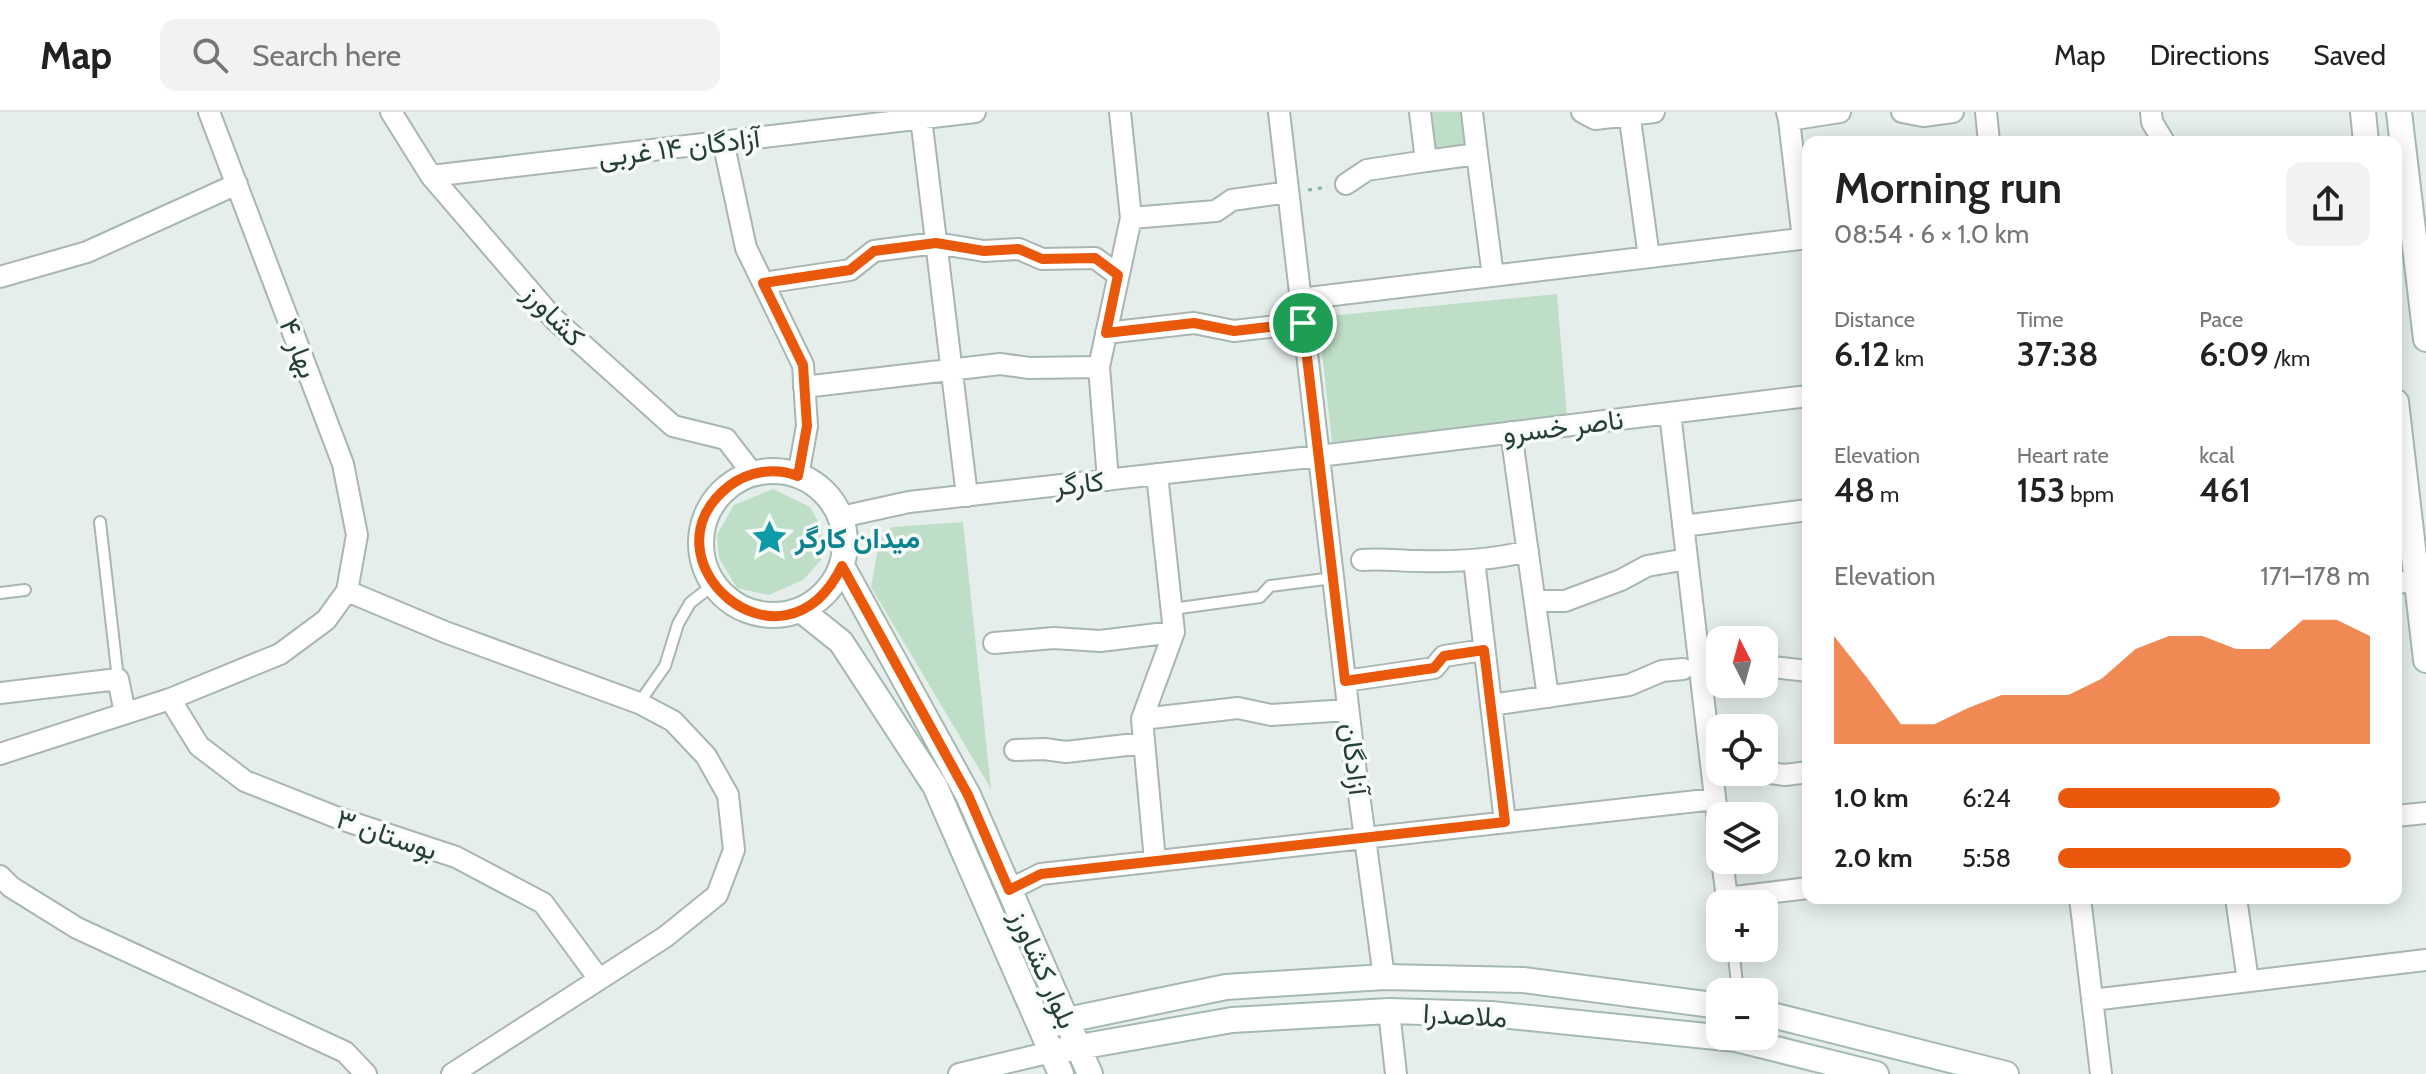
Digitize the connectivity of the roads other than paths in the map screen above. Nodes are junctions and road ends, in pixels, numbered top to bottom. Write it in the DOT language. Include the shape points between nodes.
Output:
graph roads {
  1 [pos="209,112"];
  2 [pos="391,112"];
  3 [pos="975,112"];
  4 [pos="1120,112"];
  5 [pos="1279,112"];
  6 [pos="1420,112"];
  7 [pos="1472,112"];
  8 [pos="1582,112"];
  9 [pos="1654,112"];
  10 [pos="1902,112"];
  11 [pos="1953,112"];
  12 [pos="1986,112"];
  13 [pos="2151,112"];
  14 [pos="2363,112"];
  15 [pos="2399,112"];
  16 [pos="1846,113"];
  17 [pos="1629,114"];
  18 [pos="1788,116"];
  19 [pos="921,118"];
  20 [pos="1988,136"];
  21 [pos="2160,136"];
  22 [pos="2365,136"];
  23 [pos="723,141"];
  24 [pos="1477,154"];
  25 [pos="1426,161"];
  26 [pos="431,176"];
  27 [pos="237,184"];
  28 [pos="1346,184"];
  29 [pos="1288,192"];
  30 [pos="1802,211"];
  31 [pos="1131,218"];
  32 [pos="1802,238"];
  33 [pos="936,243"];
  34 [pos="1649,257"];
  35 [pos="2421,258"];
  36 [pos="1118,275"];
  37 [pos="1493,276"];
  38 [pos="0,277"];
  39 [pos="763,283"];
  40 [pos="1300,299"];
  41 [pos="1303,323"];
  42 [pos="1106,333"];
  43 [pos="2426,339"];
  44 [pos="1099,367"];
  45 [pos="952,369"];
  46 [pos="804,387"];
  47 [pos="1802,397"];
  48 [pos="1670,413"];
  49 [pos="1511,432"];
  50 [pos="1319,456"];
  51 [pos="753,474"];
  52 [pos="1157,474"];
  53 [pos="798,476"];
  54 [pos="1108,480"];
  55 [pos="967,496"];
  56 [pos="1802,511"];
  57 [pos="2402,512"];
  58 [pos="841,517"];
  59 [pos="100,522"];
  60 [pos="1683,526"];
  61 [pos="1528,551"];
  62 [pos="1687,559"];
  63 [pos="1362,560"];
  64 [pos="1474,560"];
  65 [pos="842,566"];
  66 [pos="1333,578"];
  67 [pos="2406,582"];
  68 [pos="713,585"];
  69 [pos="25,590"];
  70 [pos="347,591"];
  71 [pos="0,593"];
  72 [pos="1543,601"];
  73 [pos="1172,609"];
  74 [pos="801,610"];
  75 [pos="1174,632"];
  76 [pos="994,643"];
  77 [pos="1484,650"];
  78 [pos="2426,660"];
  79 [pos="1701,666"];
  80 [pos="1778,668"];
  81 [pos="1802,670"];
  82 [pos="118,679"];
  83 [pos="1345,681"];
  84 [pos="0,693"];
  85 [pos="1548,697"];
  86 [pos="170,699"];
  87 [pos="639,703"];
  88 [pos="1491,705"];
  89 [pos="1348,710"];
  90 [pos="125,713"];
  91 [pos="1142,719"];
  92 [pos="1144,743"];
  93 [pos="1015,750"];
  94 [pos="0,754"];
  95 [pos="1802,773"];
  96 [pos="1778,774"];
  97 [pos="1715,799"];
  98 [pos="1715,802"];
  99 [pos="2426,813"];
  100 [pos="2402,815"];
  101 [pos="1505,822"];
  102 [pos="1365,837"];
  103 [pos="1155,861"];
  104 [pos="0,876"];
  105 [pos="1802,889"];
  106 [pos="1009,890"];
  107 [pos="1778,893"];
  108 [pos="2081,904"];
  109 [pos="2237,904"];
  110 [pos="2426,960"];
  111 [pos="1384,977"];
  112 [pos="599,979"];
  113 [pos="2248,981"];
  114 [pos="2092,1000"];
  115 [pos="1706,1004"];
  116 [pos="1389,1011"];
  117 [pos="1778,1017"];
  118 [pos="1067,1020"];
  119 [pos="1041,1028"];
  120 [pos="1079,1048"];
  121 [pos="1056,1063"];
  122 [pos="366,1074"];
  123 [pos="452,1074"];
  124 [pos="959,1074"];
  125 [pos="1090,1074"];
  126 [pos="1396,1074"];
  127 [pos="1876,1074"];
  128 [pos="2006,1074"];
  129 [pos="2101,1074"];
  1 -- 27 [label="street, بهار ۴"];
  2 -- 26 [label="street, کشاورز"];
  3 -- 19 [label="street, آزادگان ۱۴ غربی"];
  4 -- 31 [label="street"];
  5 -- 29 [label="street, آزادگان"];
  6 -- 25 [label="street"];
  7 -- 24 [label="street"];
  8 -- 17 [label="street" via="1595,119"];
  9 -- 17 [label="street"];
  10 -- 11 [label="street"];
  12 -- 20 [label="street"];
  13 -- 21 [label="street"];
  14 -- 22 [label="main road"];
  15 -- 35 [label="main road"];
  16 -- 18 [label="street"];
  17 -- 34 [label="street"];
  18 -- 30 [label="street"];
  19 -- 23 [label="street, آزادگان ۱۴ غربی"];
  19 -- 33 [label="street"];
  23 -- 26 [label="street, آزادگان ۱۴ غربی"];
  23 -- 39 [label="street" via="746,248"];
  24 -- 25 [label="street"];
  24 -- 37 [label="street"];
  25 -- 28 [label="street" via="1367,170"];
  26 -- 51 [label="street, کشاورز" via="554,319 673,426 726,439"];
  27 -- 38 [label="street" via="87,252"];
  27 -- 70 [label="street, بهار ۴" via="343,464 357,535"];
  29 -- 31 [label="street" via="1232,200 1216,211"];
  29 -- 40 [label="street, آزادگان"];
  31 -- 36 [label="street"];
  32 -- 34 [label="street"];
  33 -- 36 [label="street" via="984,251 1019,249 1042,259 1095,258"];
  33 -- 39 [label="street" via="874,251 850,270"];
  33 -- 45 [label="street"];
  34 -- 37 [label="street"];
  35 -- 43 [label="main road"];
  36 -- 42 [label="street"];
  37 -- 40 [label="street"];
  39 -- 46 [label="street" via="803,365"];
  40 -- 41 [label="street, آزادگان"];
  41 -- 42 [label="street" via="1234,331 1194,323"];
  41 -- 50 [label="street, آزادگان"];
  42 -- 44 [label="street"];
  44 -- 45 [label="street" via="1000,364"];
  44 -- 54 [label="street"];
  45 -- 46 [label="street"];
  45 -- 55 [label="street"];
  46 -- 53 [label="street" via="807,426"];
  47 -- 48 [label="street, ناصر خسرو"];
  48 -- 49 [label="street, ناصر خسرو"];
  48 -- 60 [label="street"];
  49 -- 50 [label="street, ناصر خسرو"];
  49 -- 61 [label="street"];
  50 -- 52 [label="street, کارگر"];
  50 -- 66 [label="street, آزادگان"];
  51 -- 53 [label="main road"];
  51 -- 68 [label="main road" via="719,494 706,515 702,563"];
  52 -- 54 [label="street, کارگر"];
  52 -- 73 [label="street"];
  53 -- 58 [label="main road" via="829,496"];
  54 -- 55 [label="street, کارگر"];
  55 -- 58 [label="street, کارگر"];
  56 -- 60 [label="street"];
  57 -- 67 [label="main road"];
  58 -- 65 [label="main road" via="846,541"];
  59 -- 82 [label="lane"];
  60 -- 62 [label="street"];
  61 -- 64 [label="street"];
  61 -- 85 [label="street"];
  62 -- 72 [label="street" via="1647,566 1565,601"];
  62 -- 79 [label="street"];
  63 -- 64 [label="street"];
  64 -- 77 [label="street"];
  65 -- 74 [label="main road" via="826,592"];
  65 -- 106 [label="main road, بلوار کشاورز" via="968,795"];
  66 -- 73 [label="lane" via="1270,586 1260,597"];
  66 -- 83 [label="street, آزادگان"];
  67 -- 78 [label="main road"];
  68 -- 74 [label="main road" via="730,603 753,613 777,616"];
  68 -- 87 [label="lane" via="690,603 665,666"];
  69 -- 71 [label="lane"];
  70 -- 86 [label="street" via="326,620 280,654"];
  70 -- 87 [label="street"];
  73 -- 75 [label="street"];
  74 -- 119 [label="main road, بلوار کشاورز" via="841,642 935,786"];
  75 -- 76 [label="street" via="1100,641"];
  75 -- 91 [label="street"];
  77 -- 83 [label="street" via="1444,656 1434,668"];
  77 -- 88 [label="street"];
  79 -- 85 [label="street" via="1662,671 1629,685"];
  79 -- 97 [label="street"];
  80 -- 81 [label="street"];
  82 -- 84 [label="street"];
  82 -- 90 [label="street"];
  83 -- 89 [label="street, آزادگان"];
  85 -- 88 [label="street"];
  86 -- 90 [label="street"];
  86 -- 112 [label="street, بوستان ۳" via="199,746 245,781 456,857 543,903"];
  87 -- 112 [label="street" via="673,721 706,756 728,795 734,850 717,895 665,937"];
  88 -- 101 [label="street"];
  89 -- 91 [label="street" via="1271,715 1238,708"];
  89 -- 102 [label="street, آزادگان"];
  90 -- 94 [label="street"];
  91 -- 92 [label="street"];
  92 -- 93 [label="street" via="1066,752"];
  92 -- 103 [label="street"];
  95 -- 96 [label="street"];
  97 -- 98 [label="street"];
  97 -- 101 [label="street"];
  99 -- 100 [label="street"];
  101 -- 102 [label="street"];
  102 -- 103 [label="street"];
  102 -- 111 [label="street, آزادگان"];
  103 -- 106 [label="street" via="1041,874"];
  104 -- 122 [label="street" via="77,928 345,1052"];
  105 -- 107 [label="street"];
  106 -- 118 [label="main road, بلوار کشاورز"];
  108 -- 114 [label="street"];
  109 -- 113 [label="street"];
  110 -- 113 [label="street"];
  111 -- 115 [label="main road, ملاصدرا" via="1523,980"];
  111 -- 118 [label="main road, ملاصدرا" via="1226,987"];
  112 -- 123 [label="street"];
  113 -- 114 [label="street"];
  114 -- 129 [label="street"];
  116 -- 120 [label="main road, ملاصدرا" via="1232,1020"];
  116 -- 126 [label="street"];
  116 -- 127 [label="main road, ملاصدرا" via="1491,1014 1736,1039"];
  117 -- 128 [label="main road"];
  118 -- 119 [label="main road, ملاصدرا"];
  118 -- 120 [label="main road, بلوار کشاورز"];
  119 -- 121 [label="main road, بلوار کشاورز"];
  120 -- 121 [label="main road, ملاصدرا"];
  120 -- 125 [label="main road, بلوار کشاورز"];
  121 -- 124 [label="street"];
}
